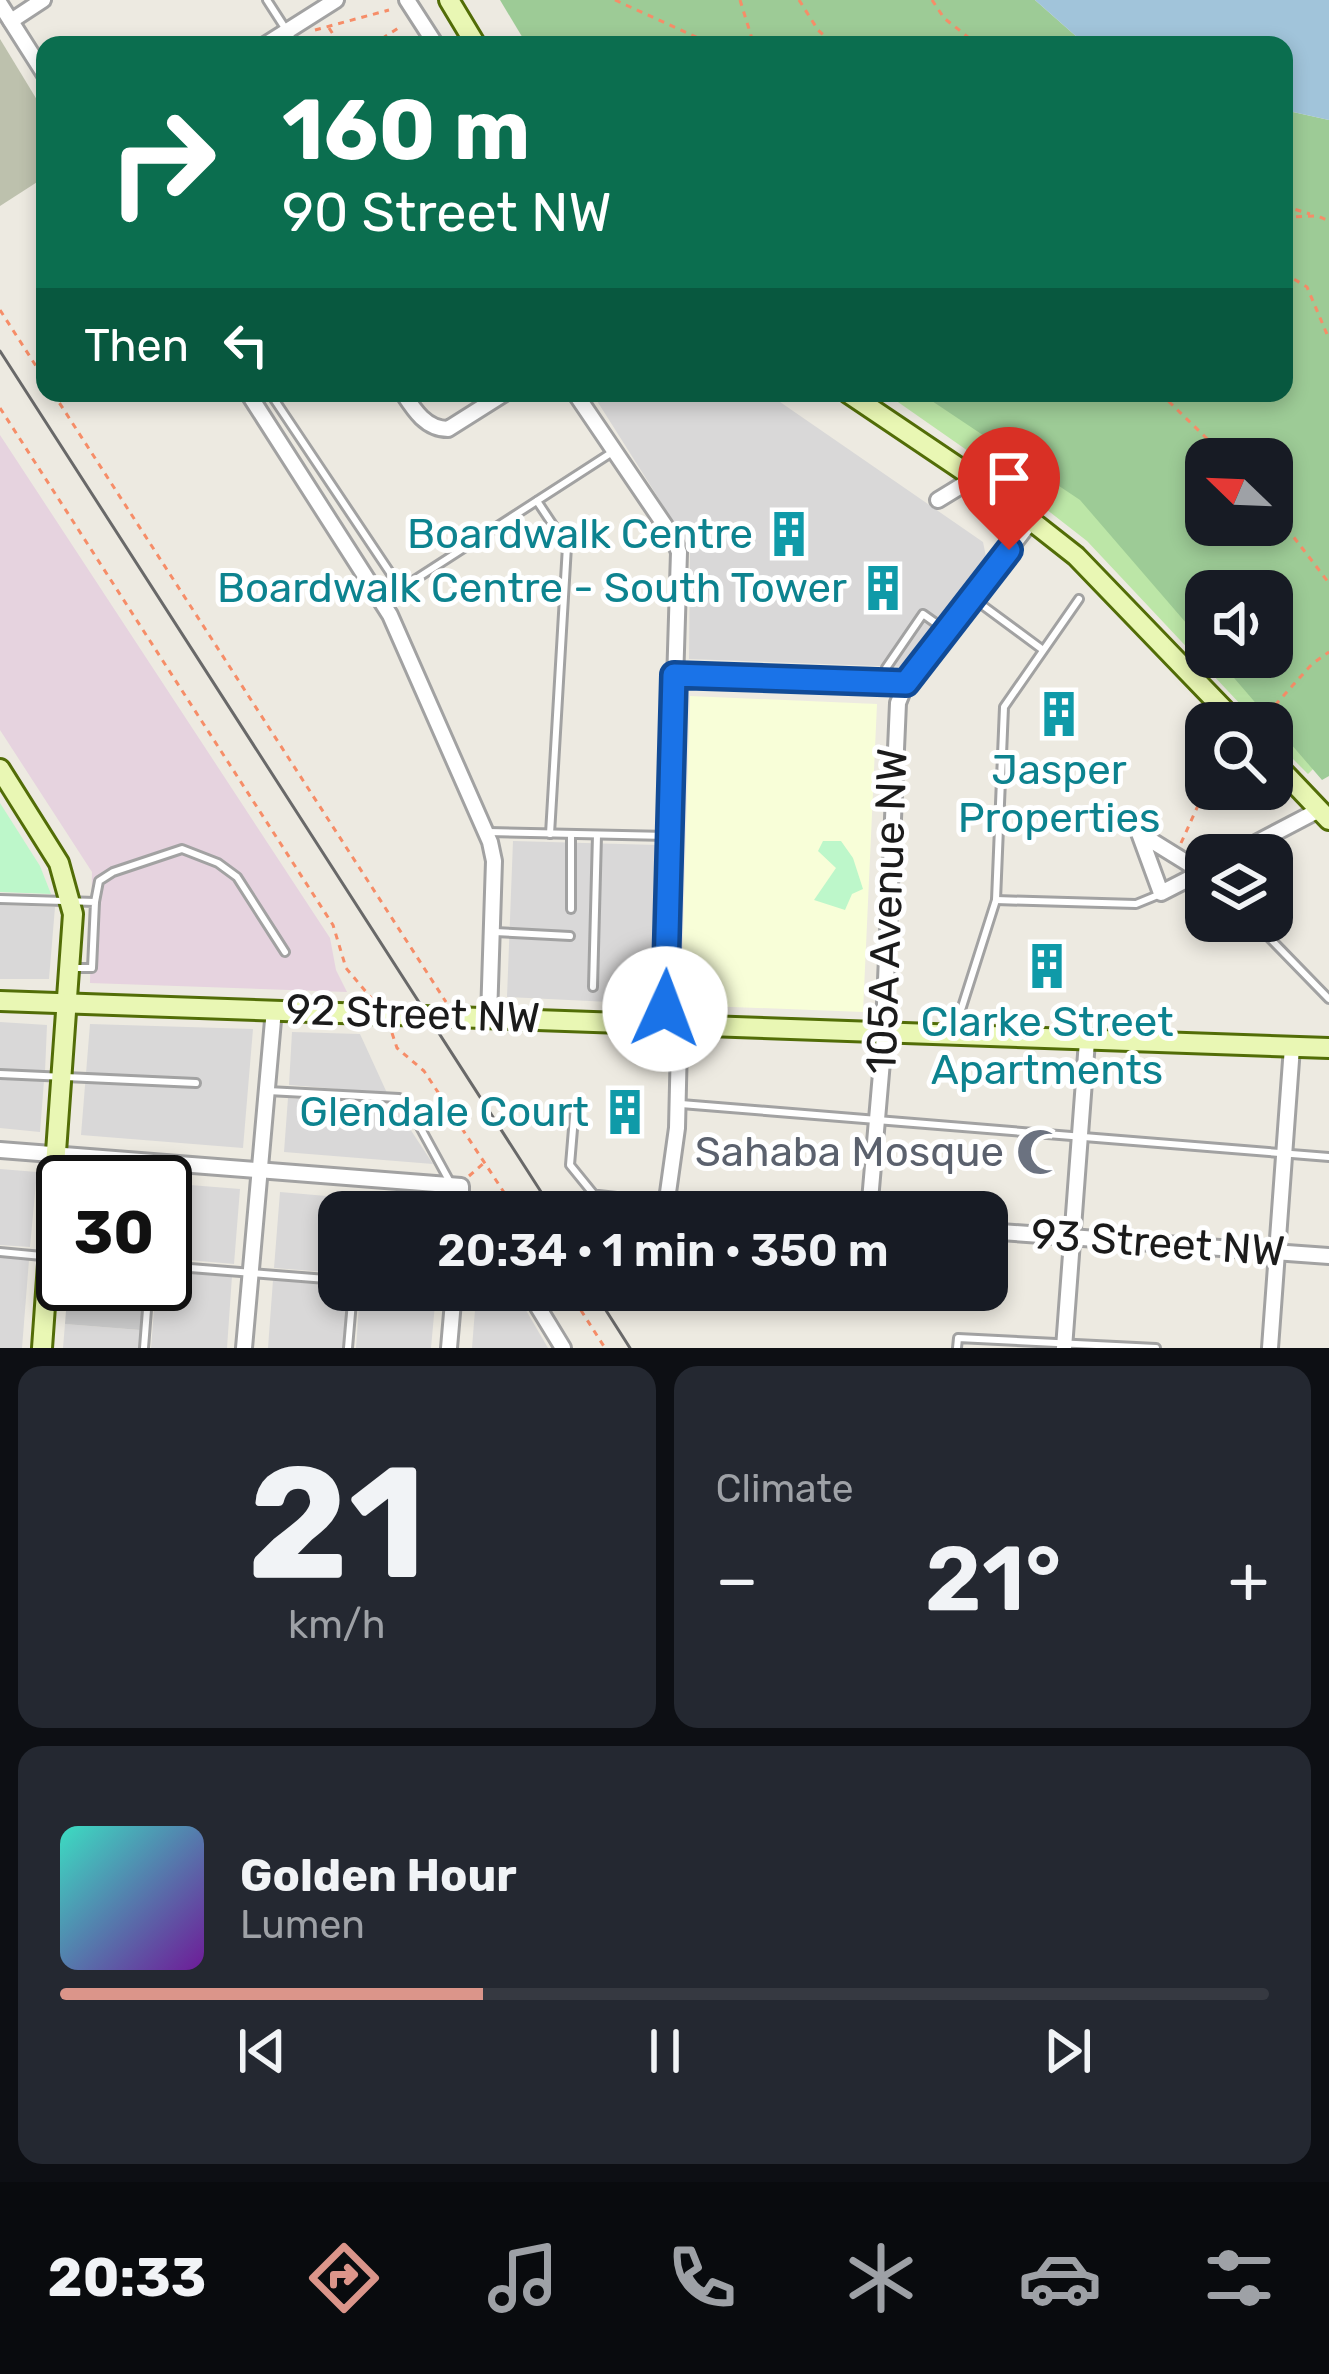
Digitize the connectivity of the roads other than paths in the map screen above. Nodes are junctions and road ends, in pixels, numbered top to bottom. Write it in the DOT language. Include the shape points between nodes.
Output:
graph roads {
  1 [pos="43,0"];
  2 [pos="267,0"];
  3 [pos="336,0"];
  4 [pos="407,0"];
  5 [pos="449,0"];
  6 [pos="0,4"];
  7 [pos="10,21"];
  8 [pos="290,36"];
  9 [pos="293,36"];
  10 [pos="430,36"];
  11 [pos="471,36"];
  12 [pos="36,61"];
  13 [pos="254,402"];
  14 [pos="276,402"];
  15 [pos="409,402"];
  16 [pos="489,402"];
  17 [pos="580,402"];
  18 [pos="861,402"];
  19 [pos="614,452"];
  20 [pos="974,478"];
  21 [pos="938,500"];
  22 [pos="537,501"];
  23 [pos="1032,520"];
  24 [pos="401,589"];
  25 [pos="972,598"];
  26 [pos="1079,599"];
  27 [pos="382,601"];
  28 [pos="946,631"];
  29 [pos="1043,650"];
  30 [pos="674,675"];
  31 [pos="883,682"];
  32 [pos="906,683"];
  33 [pos="1217,702"];
  34 [pos="0,769"];
  35 [pos="1293,782"];
  36 [pos="1324,815"];
  37 [pos="485,832"];
  38 [pos="550,834"];
  39 [pos="571,834"];
  40 [pos="1281,834"];
  41 [pos="597,835"];
  42 [pos="671,836"];
  43 [pos="1185,860"];
  44 [pos="1185,881"];
  45 [pos="1161,892"];
  46 [pos="0,899"];
  47 [pos="996,900"];
  48 [pos="71,902"];
  49 [pos="95,902"];
  50 [pos="571,909"];
  51 [pos="492,932"];
  52 [pos="570,936"];
  53 [pos="1273,942"];
  54 [pos="285,952"];
  55 [pos="71,968"];
  56 [pos="593,987"];
  57 [pos="1329,999"];
  58 [pos="0,1001"];
  59 [pos="69,1004"];
  60 [pos="274,1010"];
  61 [pos="489,1016"];
  62 [pos="670,1024"];
  63 [pos="884,1033"];
  64 [pos="953,1036"];
  65 [pos="1087,1041"];
  66 [pos="1292,1047"];
  67 [pos="1329,1048"];
  68 [pos="0,1074"];
  69 [pos="63,1077"];
  70 [pos="196,1083"];
  71 [pos="268,1090"];
  72 [pos="678,1104"];
  73 [pos="575,1105"];
  74 [pos="878,1118"];
  75 [pos="1082,1137"];
  76 [pos="0,1150"];
  77 [pos="57,1154"];
  78 [pos="1287,1154"];
  79 [pos="1329,1157"];
  80 [pos="259,1170"];
  81 [pos="456,1185"];
  82 [pos="457,1191"];
  83 [pos="591,1191"];
  84 [pos="668,1191"];
  85 [pos="870,1191"];
  86 [pos="1008,1232"];
  87 [pos="1074,1234"];
  88 [pos="1278,1251"];
  89 [pos="0,1252"];
  90 [pos="36,1255"];
  91 [pos="1329,1256"];
  92 [pos="192,1268"];
  93 [pos="250,1273"];
  94 [pos="318,1278"];
  95 [pos="48,1311"];
  96 [pos="147,1311"];
  97 [pos="351,1311"];
  98 [pos="452,1311"];
  99 [pos="540,1311"];
  100 [pos="1064,1345"];
  101 [pos="562,1347"];
  102 [pos="42,1348"];
  103 [pos="144,1348"];
  104 [pos="244,1348"];
  105 [pos="348,1348"];
  106 [pos="449,1348"];
  107 [pos="957,1348"];
  108 [pos="1156,1348"];
  109 [pos="1270,1348"];
  1 -- 7 [label="street"];
  2 -- 8 [label="lane"];
  3 -- 9 [label="street"];
  4 -- 10 [label="street"];
  5 -- 11 [label="street"];
  6 -- 7 [label="street"];
  7 -- 12 [label="street"];
  13 -- 27 [label="street"];
  14 -- 24 [label="lane"];
  15 -- 16 [label="street" via="437,429"];
  17 -- 19 [label="street"];
  18 -- 20 [label="street"];
  19 -- 22 [label="lane"];
  19 -- 30 [label="street" via="679,552"];
  20 -- 21 [label="street"];
  20 -- 23 [label="street"];
  22 -- 24 [label="lane"];
  22 -- 38 [label="lane" via="567,546"];
  23 -- 25 [label="street"];
  23 -- 33 [label="street"];
  24 -- 27 [label="lane"];
  25 -- 28 [label="street"];
  25 -- 29 [label="lane"];
  26 -- 29 [label="lane"];
  27 -- 37 [label="street"];
  28 -- 31 [label="lane" via="923,614"];
  28 -- 32 [label="street"];
  29 -- 47 [label="lane" via="1004,707"];
  30 -- 31 [label="street"];
  30 -- 42 [label="street"];
  31 -- 32 [label="street"];
  32 -- 63 [label="street, 105A Avenue NW" via="895,733"];
  34 -- 48 [label="street" via="59,863"];
  35 -- 36 [label="street"];
  36 -- 40 [label="street"];
  37 -- 38 [label="lane"];
  37 -- 51 [label="street" via="494,861"];
  38 -- 39 [label="lane"];
  39 -- 41 [label="lane"];
  39 -- 50 [label="lane"];
  41 -- 42 [label="lane"];
  41 -- 56 [label="lane"];
  42 -- 62 [label="street"];
  43 -- 45 [label="street" via="1139,833"];
  44 -- 45 [label="street"];
  45 -- 47 [label="lane" via="1143,904"];
  46 -- 48 [label="lane"];
  47 -- 64 [label="lane"];
  48 -- 49 [label="lane"];
  48 -- 55 [label="street"];
  49 -- 54 [label="lane" via="95,888 113,872 182,849 236,878"];
  49 -- 55 [label="lane" via="92,968"];
  51 -- 52 [label="lane"];
  51 -- 61 [label="street"];
  53 -- 57 [label="lane"];
  55 -- 59 [label="street"];
  58 -- 59 [label="street, 92 Street NW"];
  59 -- 60 [label="street, 92 Street NW"];
  59 -- 69 [label="street"];
  60 -- 61 [label="street, 92 Street NW"];
  60 -- 71 [label="street"];
  61 -- 62 [label="street, 92 Street NW"];
  62 -- 63 [label="street, 92 Street NW"];
  62 -- 72 [label="street" via="679,1043"];
  63 -- 64 [label="street, 92 Street NW"];
  63 -- 74 [label="street, 105A Avenue NW"];
  64 -- 65 [label="street, 92 Street NW"];
  65 -- 66 [label="street, 92 Street NW"];
  65 -- 75 [label="street"];
  66 -- 67 [label="street, 92 Street NW"];
  66 -- 78 [label="street"];
  68 -- 69 [label="lane"];
  69 -- 70 [label="lane"];
  69 -- 77 [label="street"];
  71 -- 80 [label="street"];
  71 -- 81 [label="lane" via="398,1098"];
  72 -- 74 [label="lane"];
  72 -- 84 [label="street"];
  73 -- 83 [label="lane" via="570,1165"];
  74 -- 75 [label="lane"];
  74 -- 85 [label="street, 105A Avenue NW"];
  75 -- 78 [label="lane"];
  75 -- 87 [label="street"];
  76 -- 77 [label="street"];
  77 -- 80 [label="street"];
  78 -- 79 [label="lane"];
  78 -- 88 [label="street"];
  80 -- 81 [label="street"];
  80 -- 93 [label="street"];
  81 -- 82 [label="street"];
  86 -- 87 [label="street, 93 Street NW"];
  87 -- 88 [label="street, 93 Street NW"];
  87 -- 100 [label="street"];
  88 -- 91 [label="street, 93 Street NW"];
  88 -- 109 [label="street"];
  89 -- 90 [label="lane"];
  92 -- 93 [label="lane"];
  93 -- 94 [label="lane"];
  93 -- 104 [label="street"];
  95 -- 102 [label="street"];
  96 -- 103 [label="lane"];
  97 -- 105 [label="lane"];
  98 -- 106 [label="street"];
  99 -- 101 [label="street"];
  100 -- 107 [label="lane" via="958,1338"];
  100 -- 108 [label="lane"];
}
